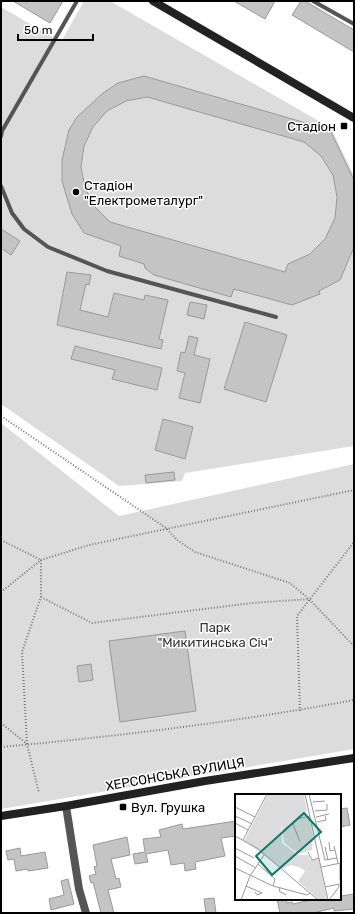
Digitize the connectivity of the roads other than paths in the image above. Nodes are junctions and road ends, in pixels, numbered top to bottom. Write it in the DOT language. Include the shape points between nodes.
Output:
graph roads {
  1 [pos="76,1"];
  2 [pos="153,1"];
  3 [pos="313,1"];
  4 [pos="354,24"];
  5 [pos="354,118"];
  6 [pos="1,136"];
  7 [pos="1,186"];
  8 [pos="276,317"];
  9 [pos="354,758"];
  10 [pos="66,806"];
  11 [pos="1,816"];
  12 [pos="86,913"];
  1 -- 6 [label="lane"];
  2 -- 5 [label="main road"];
  3 -- 4 [label="lane"];
  7 -- 8 [label="lane" via="12,213 24,229 48,247 107,271"];
  9 -- 10 [label="main road, ХЕРСОНСЬКА ВУЛИЦЯ"];
  10 -- 11 [label="main road, ХЕРСОНСЬКА ВУЛИЦЯ"];
  10 -- 12 [label="street" via="79,888"];
}
